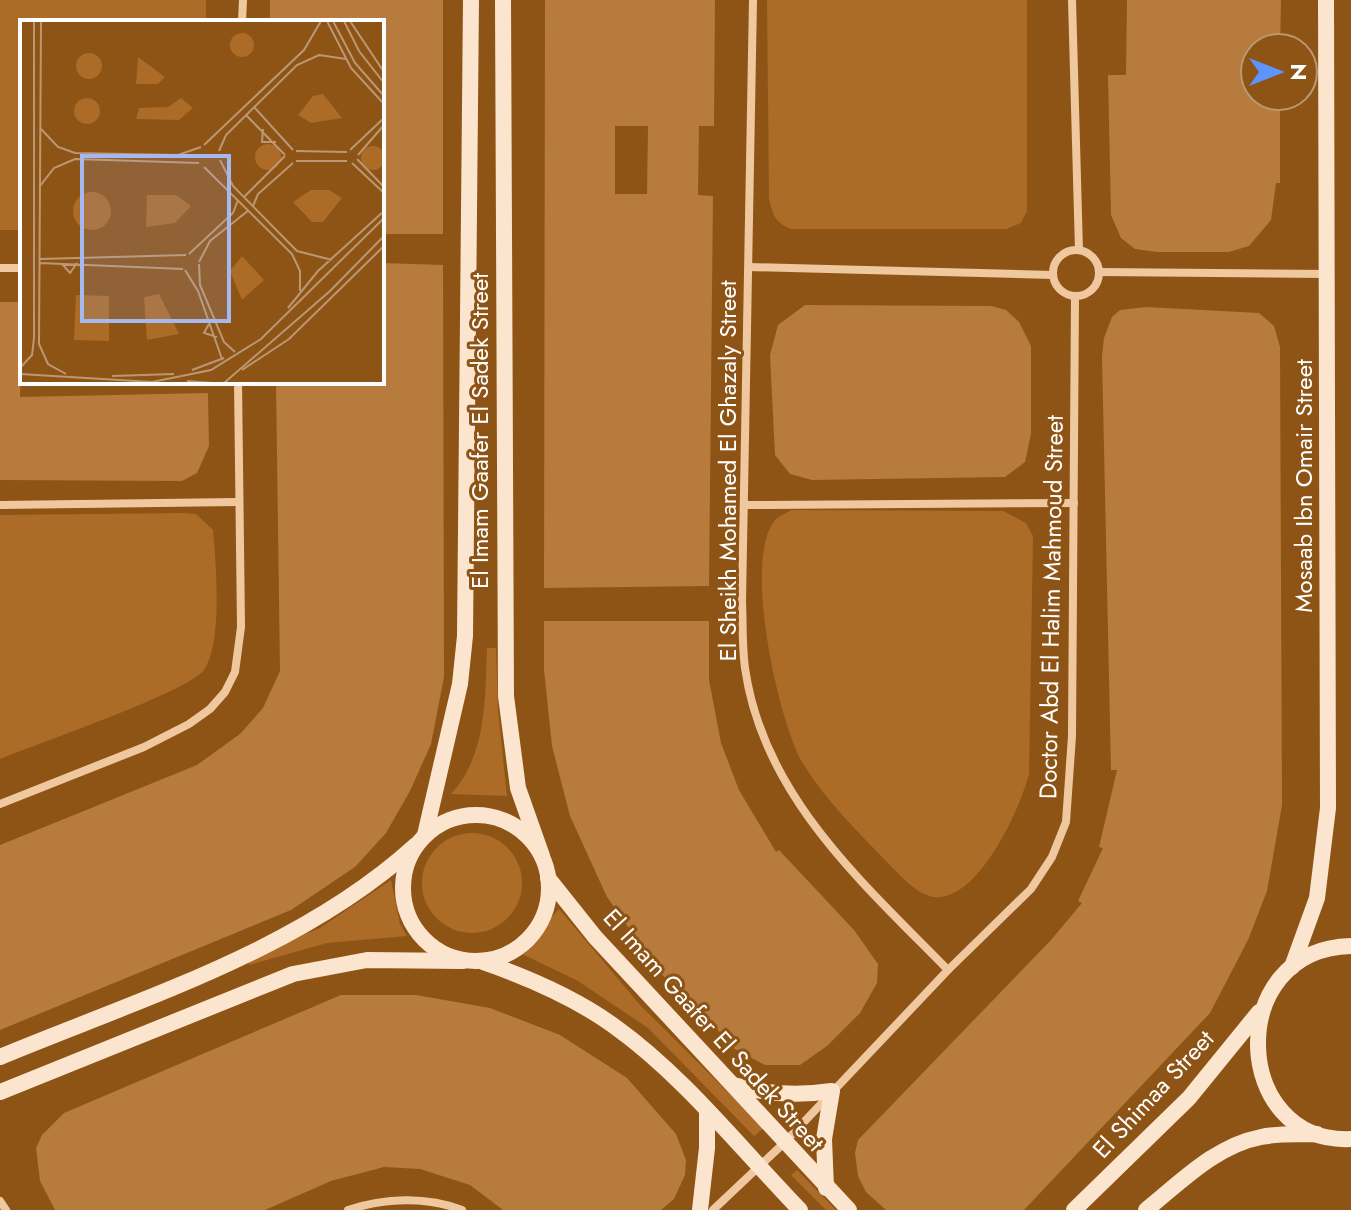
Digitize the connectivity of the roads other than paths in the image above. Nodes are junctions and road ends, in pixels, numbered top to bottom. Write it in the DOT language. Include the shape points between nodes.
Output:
graph roads {
  1 [pos="243,0"];
  2 [pos="471,0"];
  3 [pos="503,0"];
  4 [pos="753,0"];
  5 [pos="1072,0"];
  6 [pos="1326,0"];
  7 [pos="242,20"];
  8 [pos="1079,250"];
  9 [pos="749,267"];
  10 [pos="1099,272"];
  11 [pos="1327,274"];
  12 [pos="1053,275"];
  13 [pos="1075,297"];
  14 [pos="238,384"];
  15 [pos="238,502"];
  16 [pos="1074,503"];
  17 [pos="0,505"];
  18 [pos="744,505"];
  19 [pos="0,804"];
  20 [pos="421,840"];
  21 [pos="542,856"];
  22 [pos="548,878"];
  23 [pos="1351,946"];
  24 [pos="463,961"];
  25 [pos="481,961"];
  26 [pos="1292,967"];
  27 [pos="948,970"];
  28 [pos="1262,1007"];
  29 [pos="0,1057"];
  30 [pos="733,1085"];
  31 [pos="832,1091"];
  32 [pos="1,1093"];
  33 [pos="707,1110"];
  34 [pos="1318,1134"];
  35 [pos="1351,1139"];
  36 [pos="784,1143"];
  37 [pos="759,1167"];
  38 [pos="826,1188"];
  39 [pos="0,1201"];
  40 [pos="6,1210"];
  41 [pos="348,1210"];
  42 [pos="462,1210"];
  43 [pos="700,1210"];
  44 [pos="713,1210"];
  45 [pos="800,1210"];
  46 [pos="849,1210"];
  47 [pos="1074,1210"];
  48 [pos="1146,1210"];
  1 -- 7 [label="street"];
  2 -- 20 [label="street, El Imam Gaafer El Sadek Street" via="465,636 460,684"];
  3 -- 21 [label="street, El Imam Gaafer El Sadek Street" via="506,681 518,788"];
  4 -- 9 [label="street, El Sheikh Mohamed El Ghazaly Street"];
  5 -- 8 [label="street"];
  6 -- 11 [label="street, Mosaab Ibn Omair Street"];
  8 -- 10 [label="street" via="1093,258"];
  8 -- 12 [label="street" via="1060,256"];
  9 -- 12 [label="street"];
  9 -- 18 [label="street, El Sheikh Mohamed El Ghazaly Street"];
  10 -- 11 [label="street"];
  10 -- 13 [label="street" via="1093,290"];
  11 -- 26 [label="street, Mosaab Ibn Omair Street" via="1328,808 1317,898"];
  12 -- 13 [label="street" via="1056,286"];
  13 -- 16 [label="street, Doctor Abd El Halim Mahmoud Street"];
  14 -- 15 [label="street"];
  15 -- 17 [label="street"];
  15 -- 19 [label="street" via="239,651 225,692 189,724 144,747"];
  16 -- 18 [label="street"];
  16 -- 27 [label="street, Doctor Abd El Halim Mahmoud Street" via="1066,822 1031,889"];
  18 -- 27 [label="street, El Sheikh Mohamed El Ghazaly Street" via="745,670 766,742 813,826"];
  20 -- 21 [label="street" via="455,819 489,816 511,823"];
  20 -- 24 [label="street" via="406,867 403,892 408,916 421,937"];
  20 -- 29 [label="street" via="366,888 287,933"];
  21 -- 22 [label="street"];
  22 -- 25 [label="street" via="548,902 540,925 514,950"];
  22 -- 30 [label="street, El Imam Gaafer El Sadek Street" via="595,937"];
  23 -- 26 [label="street" via="1313,953"];
  24 -- 25 [label="street"];
  24 -- 32 [label="street" via="367,960 293,974"];
  25 -- 33 [label="street" via="534,980 613,1026"];
  26 -- 28 [label="street, El Shimaa Street"];
  27 -- 31 [label="street, Doctor Abd El Halim Mahmoud Street"];
  28 -- 34 [label="street" via="1256,1032 1264,1082 1277,1104"];
  28 -- 47 [label="street, El Shimaa Street" via="1189,1098"];
  30 -- 31 [label="street" via="776,1094"];
  30 -- 36 [label="street, El Imam Gaafer El Sadek Street"];
  31 -- 36 [label="street, Doctor Abd El Halim Mahmoud Street"];
  31 -- 38 [label="street" via="824,1139"];
  33 -- 37 [label="street"];
  33 -- 43 [label="street"];
  34 -- 35 [label="street"];
  34 -- 48 [label="street" via="1238,1144 1209,1159"];
  36 -- 37 [label="street, Doctor Abd El Halim Mahmoud Street"];
  36 -- 38 [label="street, El Imam Gaafer El Sadek Street"];
  37 -- 44 [label="street, Doctor Abd El Halim Mahmoud Street"];
  37 -- 45 [label="street"];
  38 -- 46 [label="street, El Imam Gaafer El Sadek Street"];
  39 -- 40 [label="street"];
  41 -- 42 [label="street" via="396,1200"];
}
